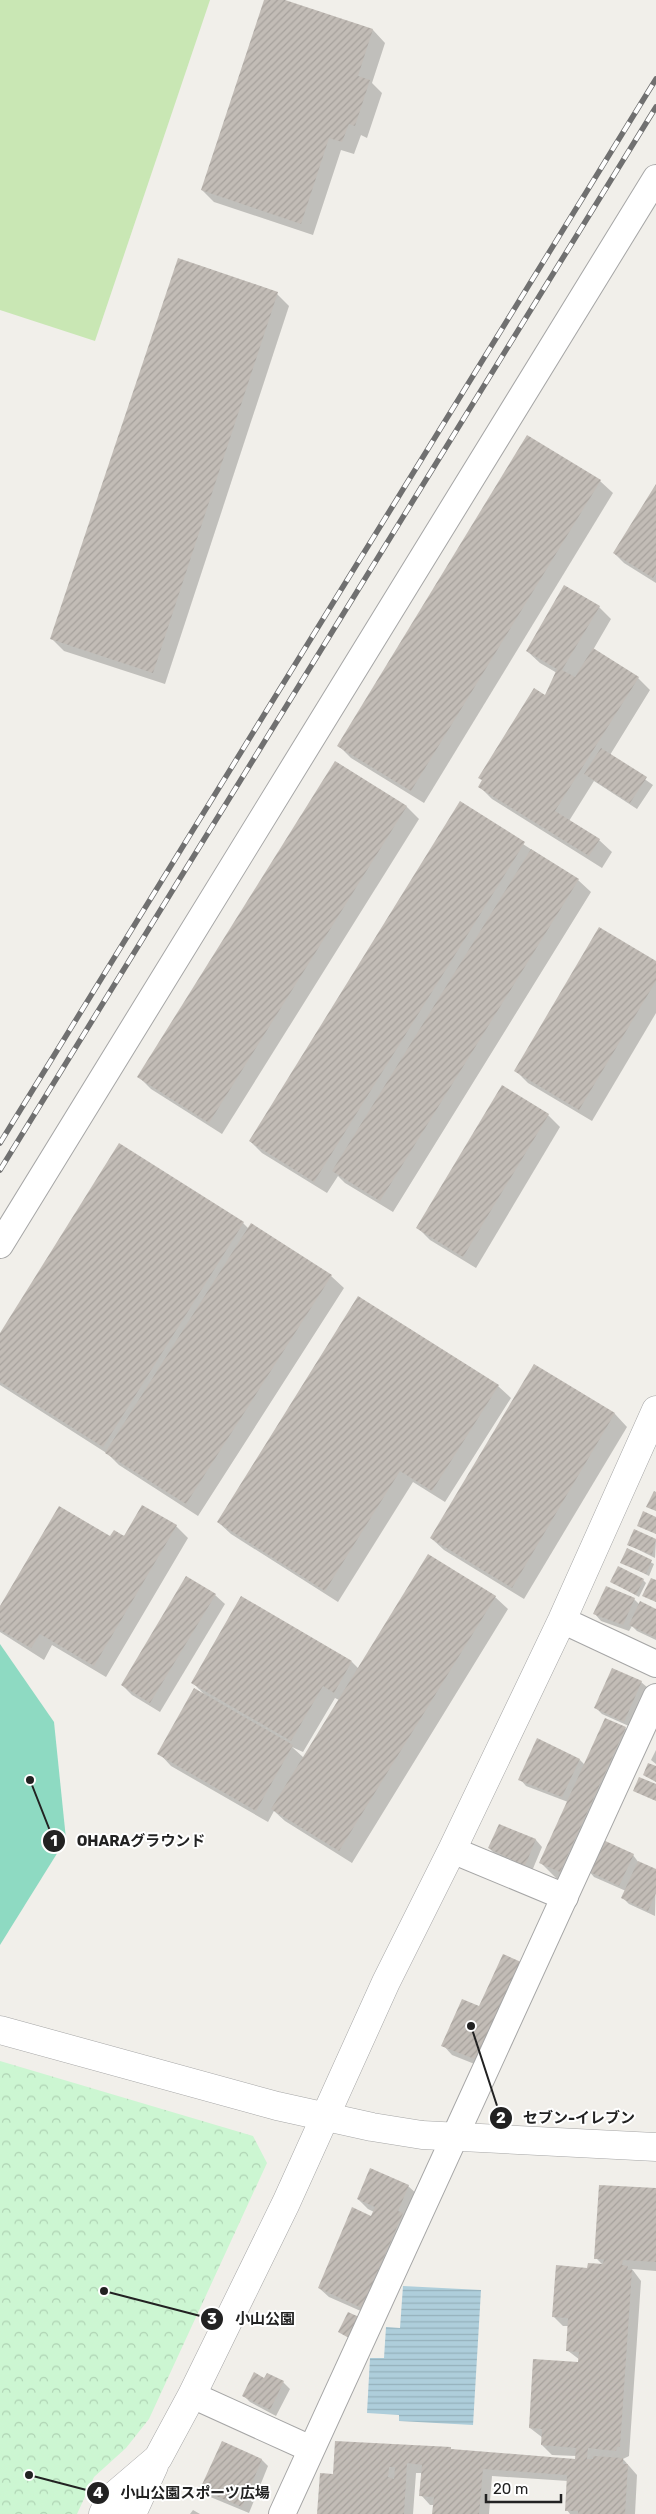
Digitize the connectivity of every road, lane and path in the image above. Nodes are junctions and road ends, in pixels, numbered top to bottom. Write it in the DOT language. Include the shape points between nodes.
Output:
graph roads {
  1 [pos="656,178"];
  2 [pos="0,1245"];
  3 [pos="656,1410"];
  4 [pos="562,1620"];
  5 [pos="656,1664"];
  6 [pos="656,1697"];
  7 [pos="452,1850"];
  8 [pos="565,1898"];
  9 [pos="0,2030"];
  10 [pos="325,2118"];
  11 [pos="456,2137"];
  12 [pos="656,2147"];
  13 [pos="192,2395"];
  14 [pos="311,2449"];
  15 [pos="158,2458"];
  16 [pos="103,2514"];
  17 [pos="132,2514"];
  18 [pos="152,2514"];
  19 [pos="282,2514"];
  1 -- 2 [label="street"];
  3 -- 4 [label="street"];
  4 -- 5 [label="street"];
  4 -- 7 [label="street"];
  6 -- 8 [label="street"];
  7 -- 8 [label="street"];
  7 -- 10 [label="street" via="386,1982"];
  8 -- 11 [label="street"];
  9 -- 10 [label="street"];
  10 -- 11 [label="street" via="422,2135"];
  10 -- 13 [label="street"];
  11 -- 12 [label="street"];
  11 -- 14 [label="street"];
  13 -- 14 [label="street"];
  13 -- 15 [label="street"];
  14 -- 19 [label="street"];
  15 -- 16 [label="street" via="110,2499"];
  15 -- 17 [label="street"];
  15 -- 18 [label="street"];
}
